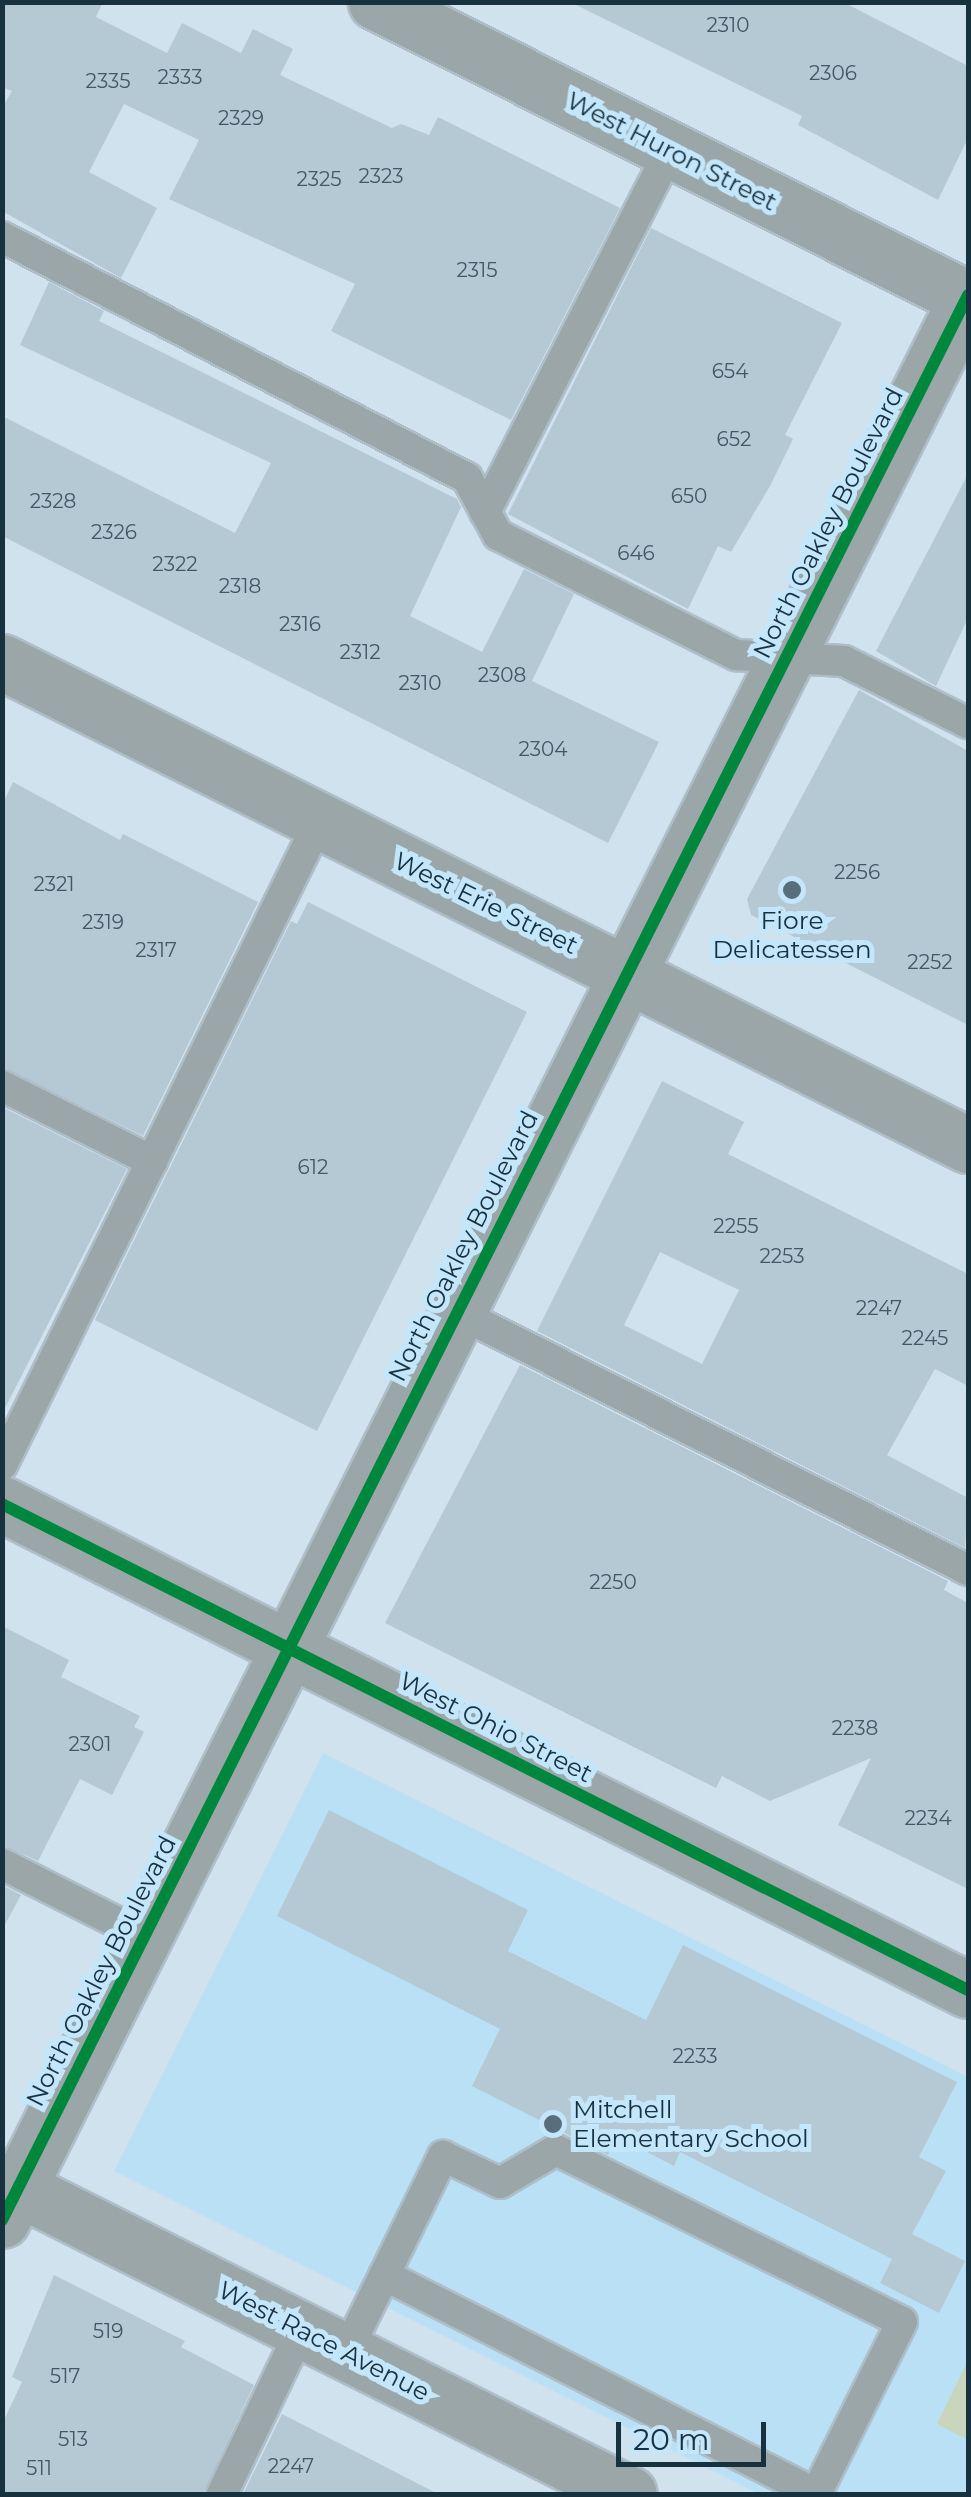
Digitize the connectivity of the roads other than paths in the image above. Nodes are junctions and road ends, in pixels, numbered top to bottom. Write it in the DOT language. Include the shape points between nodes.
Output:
graph roads {
  1 [pos="376,2"];
  2 [pos="670,150"];
  3 [pos="2,237"];
  4 [pos="968,297"];
  5 [pos="485,512"];
  6 [pos="786,656"];
  7 [pos="2,662"];
  8 [pos="968,723"];
  9 [pos="320,820"];
  10 [pos="626,973"];
  11 [pos="2,1086"];
  12 [pos="968,1145"];
  13 [pos="152,1161"];
  14 [pos="455,1312"];
  15 [pos="2,1465"];
  16 [pos="2,1504"];
  17 [pos="968,1570"];
  18 [pos="288,1648"];
  19 [pos="2,1864"];
  20 [pos="144,1936"];
  21 [pos="968,1990"];
  22 [pos="10,2204"];
  23 [pos="384,2275"];
  24 [pos="324,2341"];
  25 [pos="222,2494"];
  26 [pos="629,2494"];
  1 -- 2 [label="street, West Huron Street"];
  2 -- 4 [label="street, West Huron Street"];
  2 -- 5 [label="lane"];
  3 -- 5 [label="lane" via="468,478"];
  4 -- 6 [label="street, North Oakley Boulevard"];
  5 -- 6 [label="lane" via="498,535 736,655"];
  6 -- 8 [label="lane" via="844,661"];
  6 -- 10 [label="street, North Oakley Boulevard"];
  7 -- 9 [label="street, West Erie Street"];
  9 -- 10 [label="street, West Erie Street"];
  9 -- 13 [label="lane"];
  10 -- 12 [label="street, West Erie Street"];
  10 -- 14 [label="street, North Oakley Boulevard"];
  11 -- 13 [label="lane"];
  13 -- 15 [label="lane"];
  14 -- 17 [label="lane"];
  14 -- 18 [label="street, North Oakley Boulevard"];
  16 -- 18 [label="street, West Ohio Street"];
  18 -- 20 [label="street, North Oakley Boulevard"];
  18 -- 21 [label="street, West Ohio Street"];
  19 -- 20 [label="lane"];
  20 -- 22 [label="street, North Oakley Boulevard"];
  22 -- 24 [label="street, West Race Avenue"];
  23 -- 23 [label="lane" via="443,2156 500,2183 556,2150 902,2322 816,2494"];
  23 -- 24 [label="lane"];
  24 -- 25 [label="lane"];
  24 -- 26 [label="street, West Race Avenue"];
}
